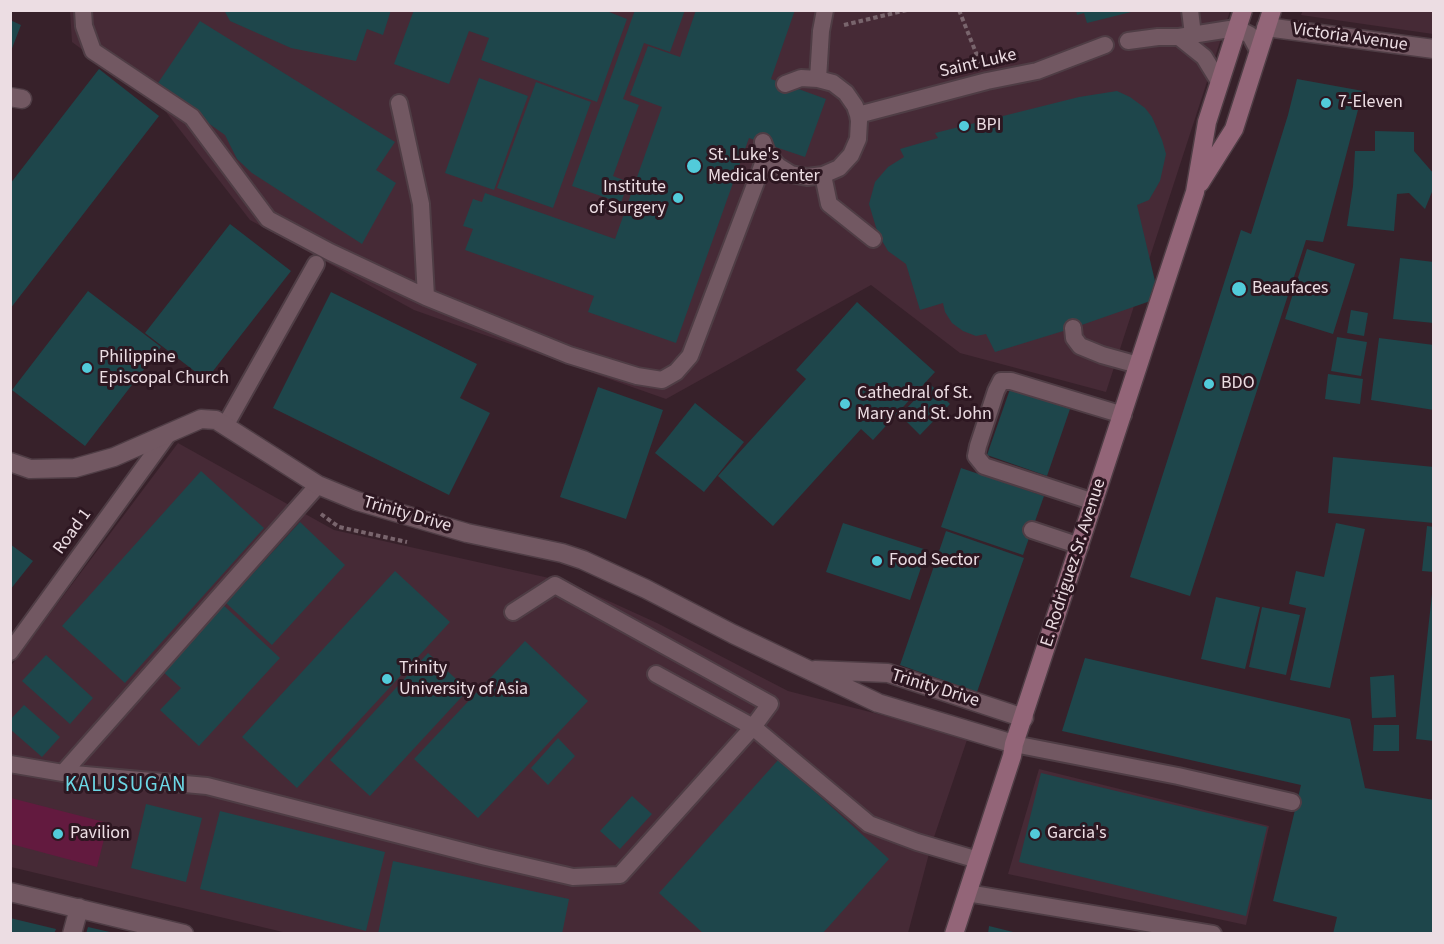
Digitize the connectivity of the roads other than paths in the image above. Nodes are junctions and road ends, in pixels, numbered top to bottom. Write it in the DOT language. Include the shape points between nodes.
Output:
graph roads {
  1 [pos="83,10"];
  2 [pos="825,10"];
  3 [pos="1190,10"];
  4 [pos="1243,10"];
  5 [pos="1269,19"];
  6 [pos="1236,28"];
  7 [pos="1186,36"];
  8 [pos="1128,41"];
  9 [pos="1105,45"];
  10 [pos="1434,49"];
  11 [pos="1258,50"];
  12 [pos="818,79"];
  13 [pos="1220,83"];
  14 [pos="785,84"];
  15 [pos="399,103"];
  16 [pos="858,115"];
  17 [pos="823,175"];
  18 [pos="1195,192"];
  19 [pos="873,239"];
  20 [pos="316,264"];
  21 [pos="426,297"];
  22 [pos="1073,328"];
  23 [pos="1138,365"];
  24 [pos="1122,416"];
  25 [pos="225,426"];
  26 [pos="168,434"];
  27 [pos="10,462"];
  28 [pos="318,485"];
  29 [pos="1094,502"];
  30 [pos="1032,530"];
  31 [pos="1080,546"];
  32 [pos="513,612"];
  33 [pos="10,652"];
  34 [pos="807,670"];
  35 [pos="656,674"];
  36 [pos="1024,718"];
  37 [pos="753,727"];
  38 [pos="1014,744"];
  39 [pos="10,764"];
  40 [pos="63,773"];
  41 [pos="1292,802"];
  42 [pos="978,861"];
  43 [pos="10,892"];
  44 [pos="967,893"];
  45 [pos="79,908"];
  46 [pos="72,933"];
  47 [pos="184,933"];
  48 [pos="954,933"];
  49 [pos="1213,933"];
  1 -- 21 [label="lane" via="93,51 192,117 268,219"];
  2 -- 12 [label="lane"];
  3 -- 7 [label="lane"];
  4 -- 6 [label="main road, E. Rodriguez Sr. Avenue"];
  5 -- 10 [label="street, Victoria Avenue"];
  5 -- 11 [label="main road, E. Rodriguez Sr. Avenue"];
  6 -- 7 [label="lane"];
  6 -- 11 [label="lane" via="1250,35"];
  6 -- 13 [label="main road, E. Rodriguez Sr. Avenue"];
  7 -- 8 [label="lane"];
  7 -- 13 [label="lane"];
  9 -- 16 [label="lane, Saint Luke" via="1037,71"];
  11 -- 18 [label="main road, E. Rodriguez Sr. Avenue" via="1234,129"];
  12 -- 14 [label="lane" via="801,78"];
  12 -- 16 [label="lane" via="833,83 846,93"];
  13 -- 18 [label="main road, E. Rodriguez Sr. Avenue" via="1207,122"];
  15 -- 21 [label="lane" via="421,204"];
  16 -- 17 [label="lane" via="858,139 851,155 839,168"];
  17 -- 19 [label="lane" via="829,204"];
  17 -- 21 [label="lane" via="791,174 765,148 690,356 676,372 662,380 569,355"];
  18 -- 23 [label="main road, E. Rodriguez Sr. Avenue"];
  20 -- 25 [label="lane"];
  22 -- 23 [label="lane" via="1080,346"];
  23 -- 24 [label="main road, E. Rodriguez Sr. Avenue"];
  24 -- 29 [label="main road, E. Rodriguez Sr. Avenue"];
  24 -- 29 [label="lane" via="1011,381 1001,381 996,391 976,456 984,466"];
  25 -- 26 [label="street, Trinity Drive" via="216,420 201,419"];
  25 -- 28 [label="street, Trinity Drive"];
  26 -- 27 [label="street, Trinity Drive" via="114,457 75,468 30,469"];
  26 -- 33 [label="lane, Road 1"];
  28 -- 34 [label="street, Trinity Drive" via="357,501 467,533 583,560"];
  28 -- 40 [label="lane"];
  29 -- 31 [label="main road, E. Rodriguez Sr. Avenue"];
  30 -- 31 [label="lane"];
  31 -- 36 [label="main road, E. Rodriguez Sr. Avenue"];
  32 -- 37 [label="lane" via="555,585 771,704"];
  34 -- 36 [label="street, Trinity Drive" via="888,673"];
  34 -- 38 [label="street, Trinity Drive" via="878,703"];
  35 -- 37 [label="lane"];
  36 -- 38 [label="main road, E. Rodriguez Sr. Avenue"];
  37 -- 40 [label="lane" via="620,874 573,878 207,786"];
  37 -- 42 [label="lane" via="869,824"];
  38 -- 41 [label="lane"];
  38 -- 42 [label="main road, E. Rodriguez Sr. Avenue"];
  39 -- 40 [label="lane"];
  42 -- 44 [label="main road, E. Rodriguez Sr. Avenue"];
  43 -- 45 [label="street"];
  44 -- 48 [label="main road, E. Rodriguez Sr. Avenue"];
  44 -- 49 [label="lane"];
  45 -- 46 [label="street"];
  45 -- 47 [label="street"];
}
